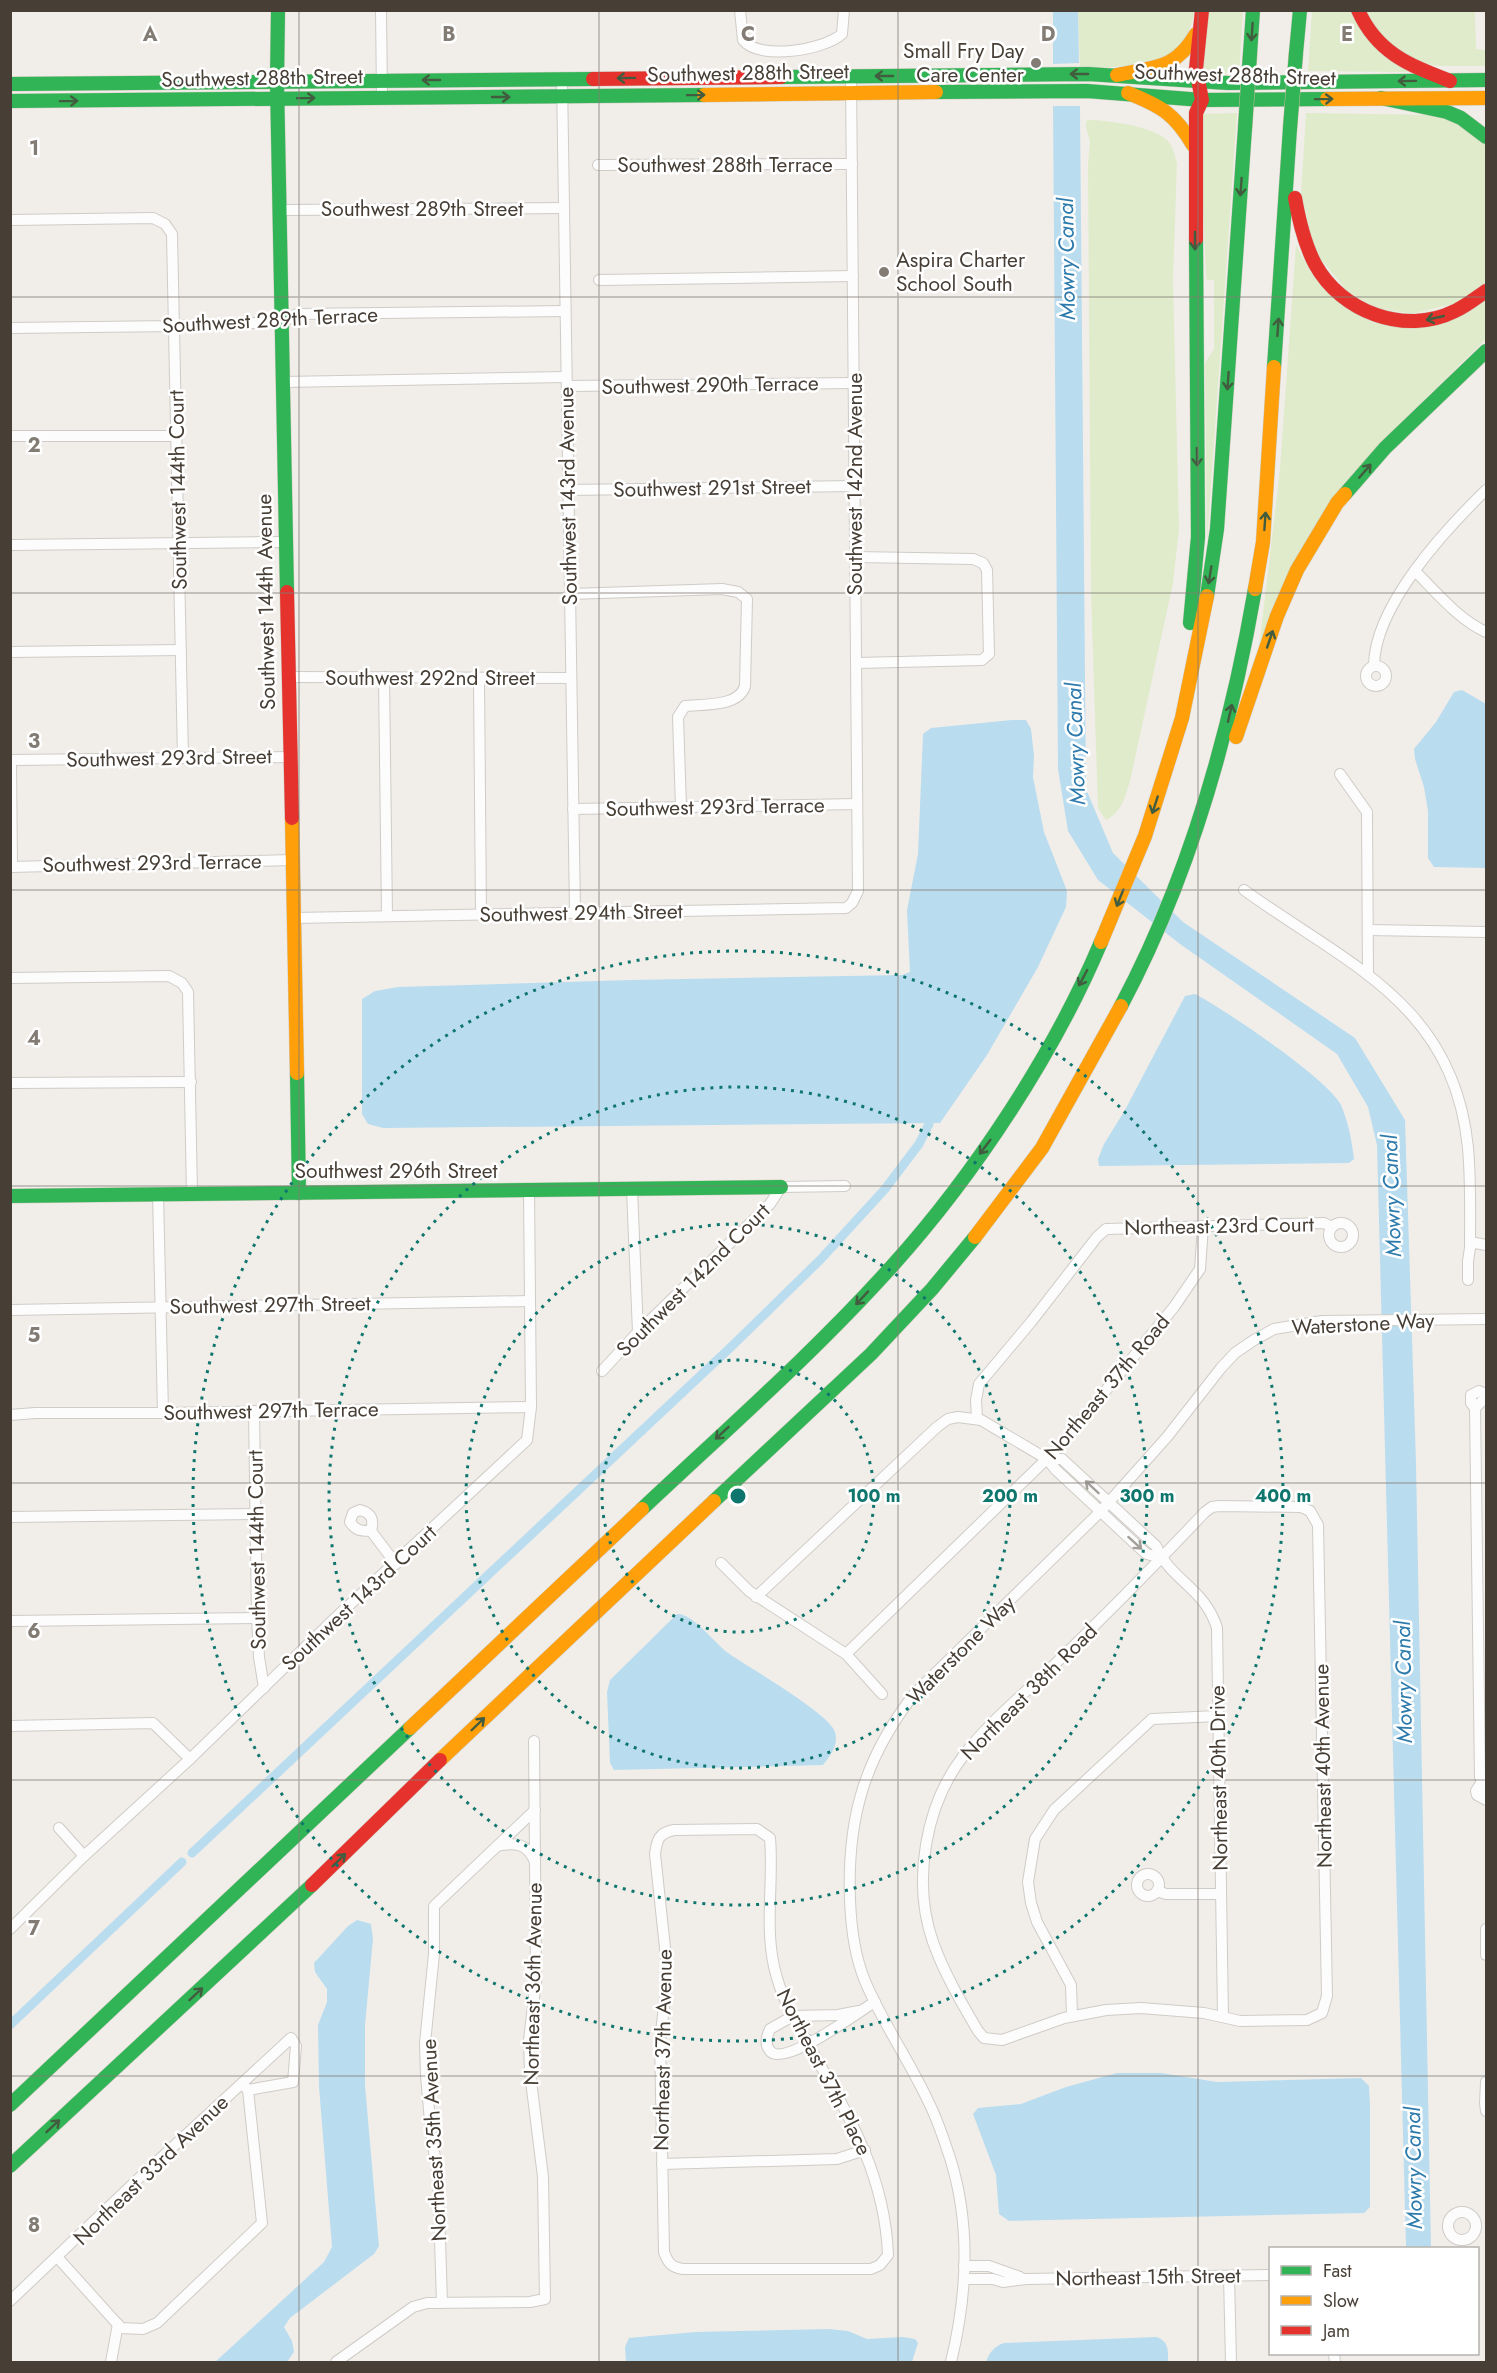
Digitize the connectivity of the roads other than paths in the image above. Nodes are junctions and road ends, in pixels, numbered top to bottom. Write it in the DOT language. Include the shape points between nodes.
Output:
graph roads {
  1 [pos="278,10"];
  2 [pos="381,10"];
  3 [pos="740,10"];
  4 [pos="844,10"];
  5 [pos="1202,10"];
  6 [pos="1253,10"];
  7 [pos="1300,10"];
  8 [pos="1358,10"];
  9 [pos="1199,29"];
  10 [pos="1117,75"];
  11 [pos="852,76"];
  12 [pos="562,79"];
  13 [pos="1486,80"];
  14 [pos="382,81"];
  15 [pos="1450,81"];
  16 [pos="277,82"];
  17 [pos="1200,82"];
  18 [pos="10,84"];
  19 [pos="852,93"];
  20 [pos="1128,93"];
  21 [pos="563,96"];
  22 [pos="382,97"];
  23 [pos="278,98"];
  24 [pos="1486,98"];
  25 [pos="1382,99"];
  26 [pos="1202,100"];
  27 [pos="10,101"];
  28 [pos="1486,136"];
  29 [pos="1195,148"];
  30 [pos="1289,157"];
  31 [pos="852,164"];
  32 [pos="598,165"];
  33 [pos="564,208"];
  34 [pos="281,210"];
  35 [pos="10,220"];
  36 [pos="853,276"];
  37 [pos="599,280"];
  38 [pos="1486,291"];
  39 [pos="566,311"];
  40 [pos="283,322"];
  41 [pos="175,326"];
  42 [pos="10,328"];
  43 [pos="1486,351"];
  44 [pos="566,381"];
  45 [pos="284,382"];
  46 [pos="854,383"];
  47 [pos="10,436"];
  48 [pos="177,436"];
  49 [pos="855,486"];
  50 [pos="568,490"];
  51 [pos="1486,490"];
  52 [pos="286,542"];
  53 [pos="179,543"];
  54 [pos="10,544"];
  55 [pos="855,557"];
  56 [pos="1415,571"];
  57 [pos="570,594"];
  58 [pos="1486,632"];
  59 [pos="181,650"];
  60 [pos="10,652"];
  61 [pos="857,663"];
  62 [pos="1374,666"];
  63 [pos="288,677"];
  64 [pos="384,677"];
  65 [pos="571,678"];
  66 [pos="479,679"];
  67 [pos="291,757"];
  68 [pos="183,758"];
  69 [pos="11,760"];
  70 [pos="1340,774"];
  71 [pos="1164,776"];
  72 [pos="857,804"];
  73 [pos="681,807"];
  74 [pos="573,809"];
  75 [pos="293,860"];
  76 [pos="11,867"];
  77 [pos="1183,870"];
  78 [pos="1244,890"];
  79 [pos="858,891"];
  80 [pos="575,912"];
  81 [pos="481,915"];
  82 [pos="387,916"];
  83 [pos="294,918"];
  84 [pos="1368,930"];
  85 [pos="1486,932"];
  86 [pos="1368,975"];
  87 [pos="10,978"];
  88 [pos="191,1082"];
  89 [pos="10,1083"];
  90 [pos="845,1186"];
  91 [pos="781,1187"];
  92 [pos="632,1190"];
  93 [pos="529,1191"];
  94 [pos="192,1193"];
  95 [pos="299,1193"];
  96 [pos="158,1194"];
  97 [pos="10,1196"];
  98 [pos="1203,1226"];
  99 [pos="1332,1227"];
  100 [pos="1470,1242"];
  101 [pos="1486,1245"];
  102 [pos="1468,1280"];
  103 [pos="530,1301"];
  104 [pos="161,1307"];
  105 [pos="10,1310"];
  106 [pos="1486,1319"];
  107 [pos="638,1332"];
  108 [pos="602,1371"];
  109 [pos="1482,1400"];
  110 [pos="531,1407"];
  111 [pos="254,1411"];
  112 [pos="163,1413"];
  113 [pos="10,1415"];
  114 [pos="977,1419"];
  115 [pos="1047,1459"];
  116 [pos="1109,1503"];
  117 [pos="1100,1512"];
  118 [pos="256,1514"];
  119 [pos="10,1517"];
  120 [pos="1316,1517"];
  121 [pos="371,1531"];
  122 [pos="1161,1558"];
  123 [pos="721,1563"];
  124 [pos="396,1564"];
  125 [pos="756,1597"];
  126 [pos="257,1618"];
  127 [pos="10,1622"];
  128 [pos="846,1654"];
  129 [pos="264,1688"];
  130 [pos="882,1694"];
  131 [pos="1483,1694"];
  132 [pos="1218,1716"];
  133 [pos="10,1726"];
  134 [pos="534,1741"];
  135 [pos="190,1759"];
  136 [pos="1484,1786"];
  137 [pos="1486,1800"];
  138 [pos="535,1810"];
  139 [pos="59,1828"];
  140 [pos="770,1838"];
  141 [pos="497,1846"];
  142 [pos="84,1856"];
  143 [pos="535,1863"];
  144 [pos="1157,1891"];
  145 [pos="1221,1894"];
  146 [pos="10,1929"];
  147 [pos="1486,1929"];
  148 [pos="1486,1955"];
  149 [pos="875,2002"];
  150 [pos="860,2011"];
  151 [pos="793,2016"];
  152 [pos="1072,2016"];
  153 [pos="1223,2018"];
  154 [pos="809,2045"];
  155 [pos="1486,2082"];
  156 [pos="245,2087"];
  157 [pos="10,2105"];
  158 [pos="1486,2111"];
  159 [pos="865,2150"];
  160 [pos="662,2164"];
  161 [pos="10,2166"];
  162 [pos="58,2258"];
  163 [pos="667,2262"];
  164 [pos="964,2266"];
  165 [pos="995,2274"];
  166 [pos="1269,2275"];
  167 [pos="1229,2276"];
  168 [pos="964,2278"];
  169 [pos="10,2301"];
  170 [pos="442,2303"];
  171 [pos="119,2326"];
  172 [pos="111,2362"];
  173 [pos="336,2362"];
  174 [pos="951,2362"];
  175 [pos="1231,2362"];
  1 -- 16 [label="main road, Southwest 144th Avenue"];
  2 -- 14 [label="street"];
  3 -- 4 [label="street" via="743,40 756,50 807,49 829,43 842,34"];
  5 -- 9 [label="main road"];
  6 -- 71 [label="main road, one-way, bridge" via="1217,529 1200,639"];
  7 -- 30 [label="main road, bridge"];
  8 -- 15 [label="main road" via="1375,39 1388,52"];
  9 -- 10 [label="main road" via="1189,49 1174,63"];
  9 -- 17 [label="main road" via="1196,69"];
  10 -- 11 [label="main road, Southwest 288th Street, one-way"];
  10 -- 17 [label="main road, Southwest 288th Street"];
  11 -- 12 [label="main road, Southwest 288th Street, one-way"];
  11 -- 19 [label="street, Southwest 142nd Avenue"];
  12 -- 14 [label="main road, Southwest 288th Street, one-way"];
  12 -- 21 [label="street, Southwest 143rd Avenue"];
  13 -- 15 [label="main road, Southwest 288th Street"];
  14 -- 16 [label="main road, Southwest 288th Street"];
  14 -- 22 [label="street"];
  15 -- 17 [label="main road, Southwest 288th Street, one-way"];
  16 -- 18 [label="main road, Southwest 288th Street"];
  16 -- 23 [label="main road, Southwest 144th Avenue"];
  17 -- 26 [label="main road"];
  19 -- 20 [label="main road, Southwest 288th Street"];
  21 -- 19 [label="main road, Southwest 288th Street, one-way"];
  19 -- 31 [label="street, Southwest 142nd Avenue"];
  20 -- 26 [label="main road, Southwest 288th Street"];
  20 -- 29 [label="main road" via="1172,112"];
  22 -- 21 [label="main road, Southwest 288th Street, one-way"];
  21 -- 33 [label="street, Southwest 143rd Avenue"];
  23 -- 22 [label="main road, Southwest 288th Street, one-way"];
  27 -- 23 [label="main road, Southwest 288th Street, one-way"];
  23 -- 34 [label="main road, Southwest 144th Avenue"];
  24 -- 25 [label="main road, Southwest 288th Street"];
  26 -- 25 [label="main road, Southwest 288th Street, one-way"];
  25 -- 28 [label="main road" via="1447,112"];
  26 -- 29 [label="main road" via="1196,113"];
  29 -- 71 [label="main road, one-way" via="1198,537 1192,611"];
  38 -- 30 [label="main road, one-way" via="1461,310 1427,320 1391,319 1355,306 1326,282 1302,240"];
  77 -- 30 [label="main road, one-way" via="1226,733 1263,542"];
  31 -- 32 [label="street, Southwest 288th Terrace"];
  31 -- 36 [label="street, Southwest 142nd Avenue"];
  33 -- 34 [label="street, Southwest 289th Street"];
  33 -- 39 [label="street, Southwest 143rd Avenue"];
  34 -- 40 [label="main road, Southwest 144th Avenue"];
  35 -- 41 [label="street, Southwest 144th Court" via="153,218 165,224 172,234"];
  36 -- 37 [label="street"];
  36 -- 46 [label="street, Southwest 142nd Avenue"];
  39 -- 40 [label="street, Southwest 289th Terrace" via="297,314"];
  39 -- 44 [label="street, Southwest 143rd Avenue"];
  40 -- 41 [label="street, Southwest 289th Terrace"];
  40 -- 45 [label="main road, Southwest 144th Avenue"];
  41 -- 42 [label="street, Southwest 289th Terrace"];
  41 -- 48 [label="street, Southwest 144th Court"];
  77 -- 43 [label="main road, one-way" via="1200,842 1277,616 1297,570 1337,503 1385,448"];
  44 -- 45 [label="street, Southwest 290th Terrace"];
  44 -- 46 [label="street, Southwest 290th Terrace"];
  44 -- 50 [label="street, Southwest 143rd Avenue"];
  45 -- 52 [label="main road, Southwest 144th Avenue"];
  46 -- 49 [label="street, Southwest 142nd Avenue"];
  47 -- 48 [label="street"];
  48 -- 53 [label="street, Southwest 144th Court"];
  49 -- 50 [label="street, Southwest 291st Street"];
  49 -- 55 [label="street, Southwest 142nd Avenue"];
  50 -- 57 [label="street, Southwest 143rd Avenue"];
  51 -- 56 [label="street" via="1455,520"];
  52 -- 53 [label="street"];
  52 -- 63 [label="main road, Southwest 144th Avenue"];
  53 -- 54 [label="street"];
  53 -- 59 [label="street, Southwest 144th Court"];
  55 -- 61 [label="street, Southwest 142nd Avenue"];
  55 -- 61 [label="street" via="983,562 987,570 989,654 982,660"];
  56 -- 58 [label="street" via="1456,612"];
  56 -- 62 [label="street" via="1385,621"];
  57 -- 65 [label="street, Southwest 143rd Avenue"];
  57 -- 73 [label="street" via="722,589 738,592 747,599 743,694 726,702 685,706 678,717"];
  59 -- 60 [label="street"];
  59 -- 68 [label="street, Southwest 144th Court"];
  61 -- 72 [label="street, Southwest 142nd Avenue"];
  63 -- 64 [label="street, Southwest 292nd Street"];
  63 -- 67 [label="main road, Southwest 144th Avenue"];
  64 -- 66 [label="street, Southwest 292nd Street"];
  64 -- 82 [label="street"];
  65 -- 66 [label="street, Southwest 292nd Street"];
  65 -- 74 [label="street, Southwest 143rd Avenue"];
  66 -- 81 [label="street"];
  67 -- 68 [label="street, Southwest 293rd Street"];
  67 -- 75 [label="main road, Southwest 144th Avenue"];
  68 -- 69 [label="street, Southwest 293rd Street"];
  69 -- 76 [label="street"];
  70 -- 84 [label="street" via="1367,812"];
  71 -- 157 [label="main road, one-way" via="1109,926 1052,1039 1002,1124 894,1264 834,1328"];
  72 -- 73 [label="street, Southwest 293rd Terrace"];
  72 -- 79 [label="street, Southwest 142nd Avenue"];
  73 -- 74 [label="street, Southwest 293rd Terrace"];
  74 -- 80 [label="street, Southwest 143rd Avenue"];
  75 -- 76 [label="street, Southwest 293rd Terrace"];
  75 -- 83 [label="main road, Southwest 144th Avenue"];
  161 -- 77 [label="main road, one-way" via="331,1868 473,1728 871,1354 932,1289 1042,1148 1148,951"];
  78 -- 86 [label="street"];
  79 -- 80 [label="street, Southwest 294th Street" via="846,908"];
  80 -- 81 [label="street, Southwest 294th Street"];
  81 -- 82 [label="street, Southwest 294th Street"];
  82 -- 83 [label="street, Southwest 294th Street"];
  83 -- 95 [label="main road, Southwest 144th Avenue"];
  84 -- 85 [label="street"];
  84 -- 86 [label="street"];
  86 -- 100 [label="street" via="1393,994 1431,1040 1458,1098 1468,1148"];
  87 -- 88 [label="street" via="169,976 182,982 188,992"];
  88 -- 89 [label="street"];
  88 -- 94 [label="street"];
  90 -- 91 [label="street"];
  91 -- 92 [label="main road, Southwest 296th Street"];
  91 -- 107 [label="street, Southwest 142nd Court" via="770,1204"];
  92 -- 93 [label="main road, Southwest 296th Street"];
  92 -- 107 [label="street"];
  93 -- 95 [label="main road, Southwest 296th Street"];
  93 -- 103 [label="street, Southwest 143rd Court"];
  94 -- 95 [label="main road, Southwest 296th Street"];
  94 -- 96 [label="main road, Southwest 296th Street"];
  96 -- 97 [label="main road, Southwest 296th Street"];
  96 -- 104 [label="street"];
  98 -- 99 [label="street, Northeast 23rd Court" via="1324,1223"];
  98 -- 114 [label="street, Northeast 23rd Court" via="1106,1229 980,1384"];
  98 -- 115 [label="street, Northeast 37th Road" via="1200,1269 1174,1307"];
  100 -- 101 [label="street"];
  100 -- 102 [label="street"];
  103 -- 104 [label="street, Southwest 297th Street"];
  103 -- 110 [label="street, Southwest 143rd Court"];
  104 -- 105 [label="street, Southwest 297th Street"];
  104 -- 112 [label="street"];
  106 -- 116 [label="street, Waterstone Way" via="1322,1321 1274,1329 1235,1353"];
  107 -- 108 [label="street, Southwest 142nd Court"];
  109 -- 131 [label="street"];
  110 -- 111 [label="street, Southwest 297th Terrace"];
  110 -- 124 [label="street, Southwest 143rd Court" via="527,1440"];
  111 -- 112 [label="street, Southwest 297th Terrace"];
  111 -- 118 [label="street, Southwest 144th Court"];
  112 -- 113 [label="street, Southwest 297th Terrace"];
  114 -- 115 [label="street"];
  114 -- 125 [label="street" via="948,1419 937,1427"];
  116 -- 115 [label="street, one-way" via="1062,1460"];
  115 -- 117 [label="street"];
  115 -- 128 [label="street, Northeast 37th Road"];
  116 -- 117 [label="street, Waterstone Way"];
  116 -- 122 [label="street" via="1156,1546"];
  117 -- 122 [label="street, one-way" via="1147,1554"];
  117 -- 149 [label="street, Waterstone Way" via="915,1693 898,1715 870,1767 850,1841 850,1888 855,1942"];
  118 -- 119 [label="street"];
  118 -- 126 [label="street, Southwest 144th Court"];
  120 -- 122 [label="street, Northeast 38th Road" via="1301,1507 1212,1507"];
  120 -- 153 [label="street, Northeast 40th Avenue" via="1326,2006 1322,2013 1308,2020 1257,2022"];
  121 -- 124 [label="street"];
  122 -- 132 [label="street, Northeast 40th Drive" via="1213,1614 1217,1628"];
  122 -- 152 [label="street, Northeast 38th Road" via="963,1755 937,1806 925,1849 927,1922 943,1970 984,2038 1002,2040"];
  123 -- 125 [label="street"];
  124 -- 129 [label="street, Southwest 143rd Court"];
  125 -- 128 [label="street"];
  126 -- 127 [label="street"];
  126 -- 129 [label="street, Southwest 144th Court"];
  128 -- 130 [label="street"];
  129 -- 135 [label="street, Southwest 143rd Court"];
  131 -- 136 [label="street"];
  132 -- 145 [label="street, Northeast 40th Drive"];
  132 -- 152 [label="street" via="1152,1719 1054,1810 1035,1839 1028,1882 1031,1903 1071,1985"];
  133 -- 135 [label="street" via="153,1723"];
  134 -- 138 [label="street, Northeast 36th Avenue"];
  135 -- 142 [label="street, Southwest 143rd Court"];
  136 -- 137 [label="street" via="1476,1791"];
  138 -- 141 [label="street"];
  138 -- 143 [label="street, Northeast 36th Avenue"];
  139 -- 142 [label="street"];
  140 -- 151 [label="street, Northeast 37th Place" via="772,1957"];
  140 -- 160 [label="street, Northeast 37th Avenue" via="757,1829 674,1830 662,1832 656,1839 654,1854 666,1957 660,2041"];
  141 -- 143 [label="street" via="520,1844"];
  141 -- 170 [label="street, Northeast 35th Avenue" via="434,1906 434,1954 425,2043 430,2133 438,2176"];
  142 -- 146 [label="street, Southwest 143rd Court"];
  143 -- 170 [label="street, Northeast 36th Avenue" via="536,1981 529,2062 543,2176 545,2299"];
  144 -- 145 [label="street"];
  145 -- 153 [label="street, Northeast 40th Drive"];
  147 -- 148 [label="street"];
  149 -- 150 [label="street"];
  149 -- 164 [label="street, Waterstone Way" via="941,2131 958,2195"];
  150 -- 151 [label="street"];
  150 -- 154 [label="street"];
  151 -- 154 [label="street, Northeast 37th Place"];
  151 -- 154 [label="street" via="770,2029 766,2042 770,2051 784,2055"];
  152 -- 153 [label="street" via="1141,2008"];
  154 -- 159 [label="street, Northeast 37th Place"];
  155 -- 158 [label="street"];
  156 -- 156 [label="street, Northeast 33rd Avenue" via="291,2038 296,2046 293,2082"];
  156 -- 162 [label="street, Northeast 33rd Avenue" via="137,2180"];
  156 -- 171 [label="street" via="262,2223 157,2323 143,2329"];
  159 -- 160 [label="street" via="837,2158"];
  159 -- 163 [label="street, Northeast 37th Place" via="882,2205 888,2245 888,2255 880,2265 871,2269 683,2269"];
  160 -- 163 [label="street, Northeast 37th Avenue"];
  162 -- 169 [label="street, Northeast 33rd Avenue"];
  162 -- 171 [label="street"];
  164 -- 165 [label="street, Northeast 15th Street" via="989,2266"];
  164 -- 168 [label="street, Waterstone Way"];
  165 -- 167 [label="street, Northeast 15th Street" via="1026,2279"];
  165 -- 168 [label="street, Northeast 15th Street"];
  166 -- 167 [label="street, Northeast 15th Street"];
  167 -- 175 [label="street"];
  168 -- 174 [label="street, Waterstone Way"];
  170 -- 173 [label="street" via="413,2307"];
  171 -- 172 [label="street"];
}
